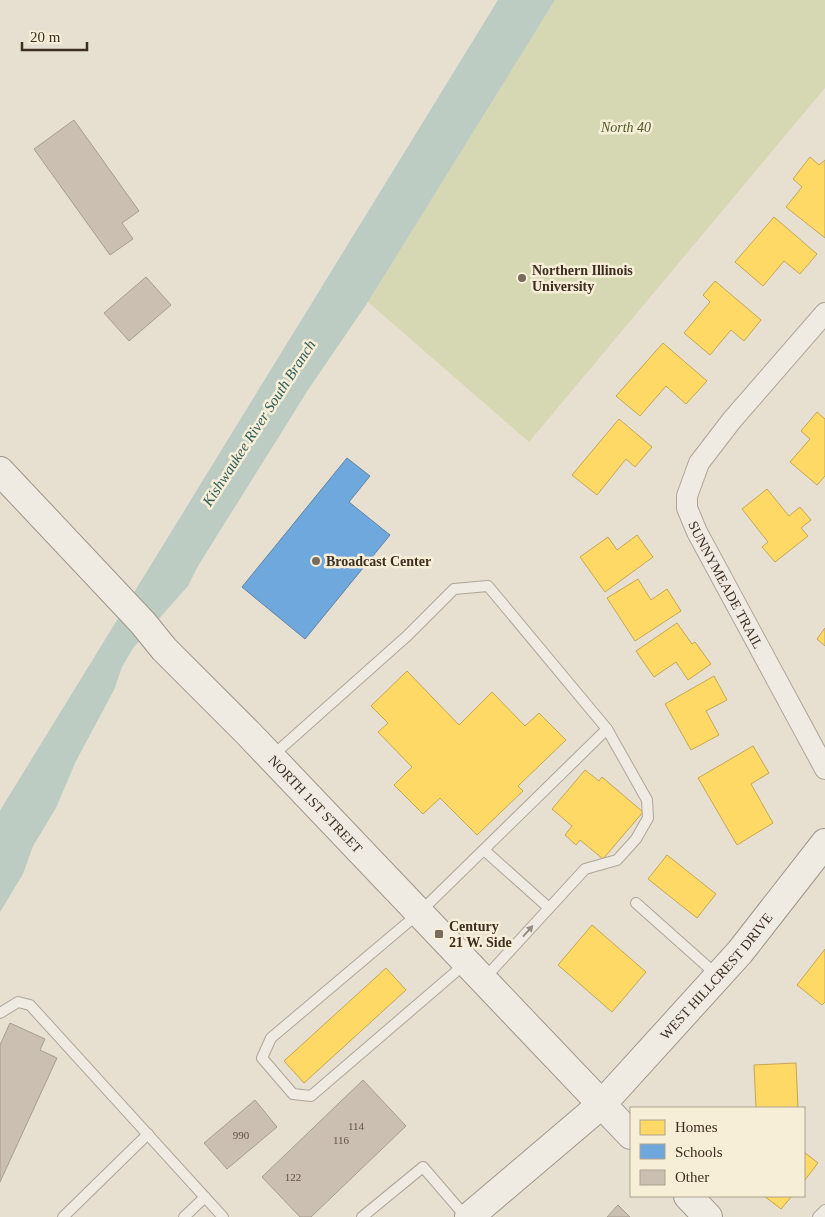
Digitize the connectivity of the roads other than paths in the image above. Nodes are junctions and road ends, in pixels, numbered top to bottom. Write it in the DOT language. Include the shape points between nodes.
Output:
graph roads {
  1 [pos="825,313"];
  2 [pos="0,471"];
  3 [pos="607,729"];
  4 [pos="271,757"];
  5 [pos="825,769"];
  6 [pos="825,844"];
  7 [pos="484,850"];
  8 [pos="636,903"];
  9 [pos="549,908"];
  10 [pos="419,912"];
  11 [pos="475,971"];
  12 [pos="718,976"];
  13 [pos="0,1013"];
  14 [pos="602,1104"];
  15 [pos="148,1134"];
  16 [pos="630,1134"];
  17 [pos="205,1197"];
  18 [pos="689,1197"];
  19 [pos="825,1210"];
  20 [pos="63,1217"];
  21 [pos="184,1217"];
  22 [pos="224,1217"];
  23 [pos="362,1217"];
  24 [pos="468,1217"];
  25 [pos="708,1217"];
  26 [pos="818,1217"];
  1 -- 5 [label="street, SUNNYMEADE TRAIL" via="699,463 691,479 687,502 697,532"];
  2 -- 4 [label="street, NORTH 1ST STREET" via="164,649"];
  3 -- 4 [label="lane" via="488,586 454,588 407,636"];
  3 -- 7 [label="lane"];
  3 -- 9 [label="lane" via="647,800 648,818 636,839 617,860 585,869"];
  4 -- 10 [label="street, NORTH 1ST STREET"];
  6 -- 12 [label="street, WEST HILLCREST DRIVE"];
  7 -- 9 [label="lane"];
  7 -- 10 [label="lane"];
  8 -- 12 [label="lane"];
  11 -- 9 [label="lane, one-way"];
  10 -- 11 [label="street, NORTH 1ST STREET"];
  10 -- 11 [label="lane" via="271,1038 262,1058 293,1094 311,1096"];
  11 -- 14 [label="street, NORTH 1ST STREET"];
  12 -- 14 [label="street, WEST HILLCREST DRIVE"];
  13 -- 15 [label="lane" via="18,1002 30,1005"];
  14 -- 16 [label="street, NORTH 1ST STREET"];
  14 -- 24 [label="street, WEST HILLCREST DRIVE"];
  15 -- 17 [label="lane"];
  15 -- 20 [label="lane"];
  17 -- 21 [label="lane"];
  17 -- 22 [label="lane"];
  18 -- 25 [label="street"];
  19 -- 26 [label="lane"];
  23 -- 24 [label="lane" via="423,1167"];
}
